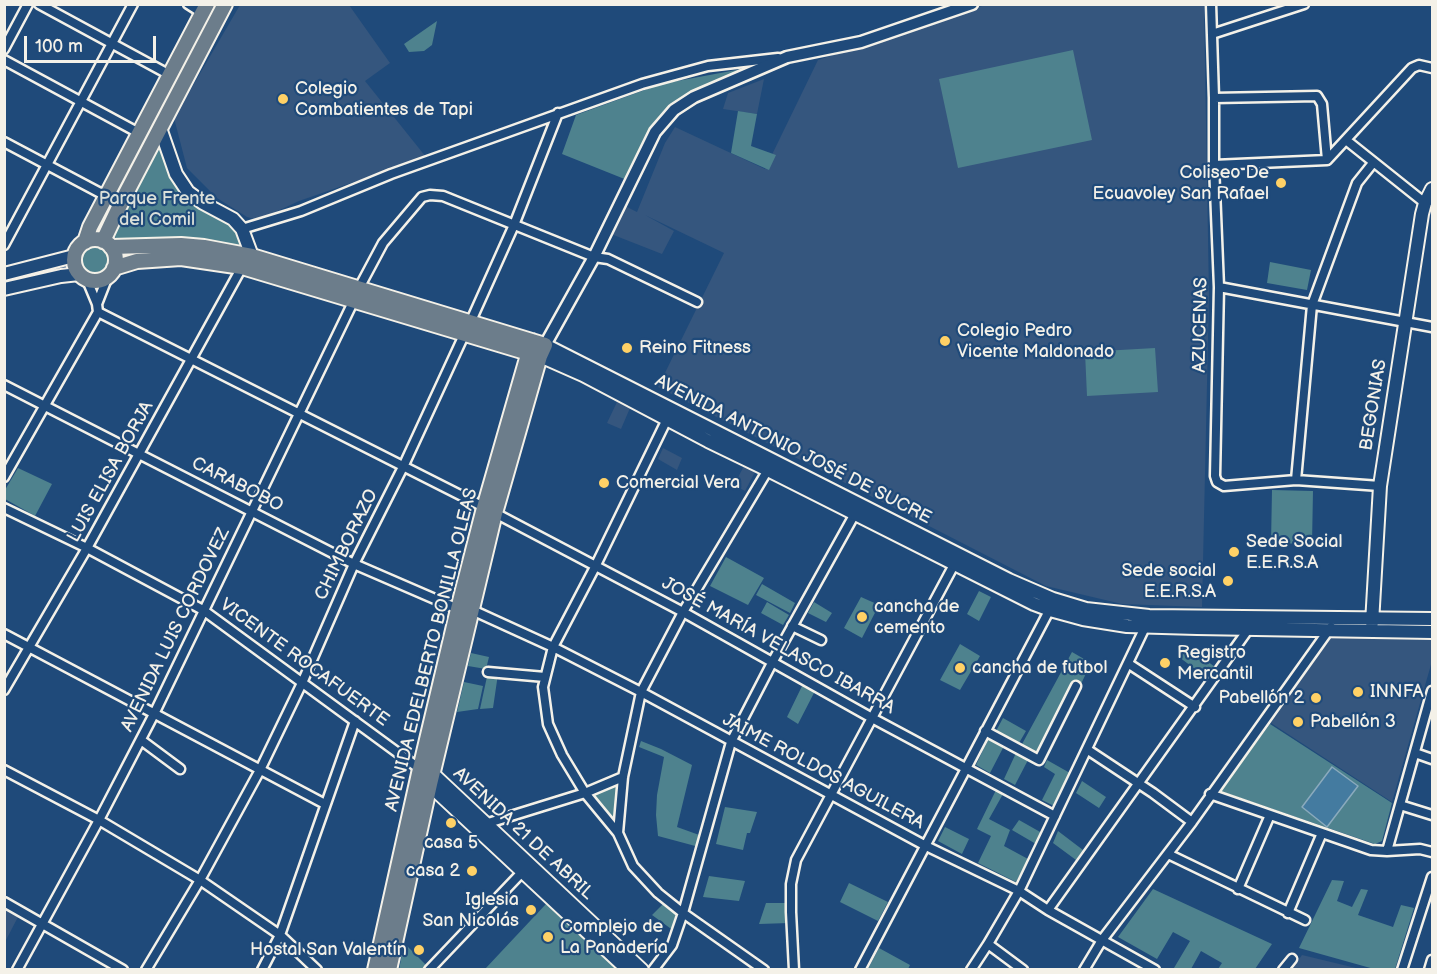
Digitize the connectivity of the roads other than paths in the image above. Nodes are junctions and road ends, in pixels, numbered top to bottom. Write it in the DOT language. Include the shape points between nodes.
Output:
graph roads {
  1 [pos="28,4"];
  2 [pos="39,4"];
  3 [pos="133,4"];
  4 [pos="188,4"];
  5 [pos="225,4"];
  6 [pos="972,4"];
  7 [pos="1211,4"];
  8 [pos="1304,4"];
  9 [pos="204,9"];
  10 [pos="1212,34"];
  11 [pos="112,44"];
  12 [pos="4,50"];
  13 [pos="787,57"];
  14 [pos="4,60"];
  15 [pos="1432,68"];
  16 [pos="170,75"];
  17 [pos="1214,98"];
  18 [pos="82,102"];
  19 [pos="558,113"];
  20 [pos="160,128"];
  21 [pos="139,133"];
  22 [pos="1346,140"];
  23 [pos="4,142"];
  24 [pos="1327,160"];
  25 [pos="1373,163"];
  26 [pos="1214,165"];
  27 [pos="48,167"];
  28 [pos="1432,189"];
  29 [pos="106,196"];
  30 [pos="1425,203"];
  31 [pos="111,223"];
  32 [pos="514,225"];
  33 [pos="242,229"];
  34 [pos="85,242"];
  35 [pos="113,245"];
  36 [pos="4,246"];
  37 [pos="74,256"];
  38 [pos="252,256"];
  39 [pos="594,257"];
  40 [pos="242,267"];
  41 [pos="111,272"];
  42 [pos="4,274"];
  43 [pos="83,277"];
  44 [pos="1219,287"];
  45 [pos="4,289"];
  46 [pos="356,294"];
  47 [pos="697,302"];
  48 [pos="1312,305"];
  49 [pos="97,308"];
  50 [pos="1405,322"];
  51 [pos="1432,327"];
  52 [pos="467,329"];
  53 [pos="536,349"];
  54 [pos="192,360"];
  55 [pos="4,385"];
  56 [pos="44,406"];
  57 [pos="300,414"];
  58 [pos="670,414"];
  59 [pos="139,453"];
  60 [pos="771,465"];
  61 [pos="403,467"];
  62 [pos="4,477"];
  63 [pos="1296,480"];
  64 [pos="1380,486"];
  65 [pos="4,508"];
  66 [pos="857,509"];
  67 [pos="489,510"];
  68 [pos="252,511"];
  69 [pos="87,548"];
  70 [pos="957,559"];
  71 [pos="354,564"];
  72 [pos="595,567"];
  73 [pos="1052,604"];
  74 [pos="458,609"];
  75 [pos="203,610"];
  76 [pos="472,610"];
  77 [pos="683,612"];
  78 [pos="1335,619"];
  79 [pos="1432,619"];
  80 [pos="1148,621"];
  81 [pos="1252,624"];
  82 [pos="1372,624"];
  83 [pos="792,626"];
  84 [pos="1329,630"];
  85 [pos="1432,632"];
  86 [pos="4,634"];
  87 [pos="821,640"];
  88 [pos="29,647"];
  89 [pos="553,647"];
  90 [pos="773,662"];
  91 [pos="1129,664"];
  92 [pos="488,672"];
  93 [pos="545,677"];
  94 [pos="302,682"];
  95 [pos="1076,686"];
  96 [pos="4,690"];
  97 [pos="1432,691"];
  98 [pos="641,692"];
  99 [pos="1431,703"];
  100 [pos="1194,707"];
  101 [pos="154,714"];
  102 [pos="872,718"];
  103 [pos="355,721"];
  104 [pos="985,731"];
  105 [pos="141,740"];
  106 [pos="731,742"];
  107 [pos="1088,750"];
  108 [pos="1415,753"];
  109 [pos="1432,759"];
  110 [pos="966,767"];
  111 [pos="180,769"];
  112 [pos="4,770"];
  113 [pos="260,770"];
  114 [pos="428,776"];
  115 [pos="623,777"];
  116 [pos="1138,782"];
  117 [pos="585,793"];
  118 [pos="1210,794"];
  119 [pos="830,796"];
  120 [pos="325,804"];
  121 [pos="1400,805"];
  122 [pos="1432,814"];
  123 [pos="1270,815"];
  124 [pos="1055,816"];
  125 [pos="99,820"];
  126 [pos="1192,822"];
  127 [pos="482,827"];
  128 [pos="618,833"];
  129 [pos="1322,833"];
  130 [pos="926,846"];
  131 [pos="1387,851"];
  132 [pos="1432,852"];
  133 [pos="1168,854"];
  134 [pos="526,868"];
  135 [pos="1432,877"];
  136 [pos="200,879"];
  137 [pos="1238,889"];
  138 [pos="1019,891"];
  139 [pos="4,902"];
  140 [pos="1048,910"];
  141 [pos="683,913"];
  142 [pos="1288,913"];
  143 [pos="1305,920"];
  144 [pos="42,923"];
  145 [pos="280,935"];
  146 [pos="1102,940"];
  147 [pos="988,944"];
  148 [pos="1292,959"];
  149 [pos="1432,960"];
  150 [pos="17,969"];
  151 [pos="123,969"];
  152 [pos="146,969"];
  153 [pos="262,969"];
  154 [pos="317,969"];
  155 [pos="375,969"];
  156 [pos="389,969"];
  157 [pos="429,969"];
  158 [pos="628,969"];
  159 [pos="642,969"];
  160 [pos="653,969"];
  161 [pos="764,969"];
  162 [pos="794,969"];
  163 [pos="860,969"];
  164 [pos="971,969"];
  165 [pos="1023,969"];
  166 [pos="1084,969"];
  167 [pos="1155,969"];
  168 [pos="1283,969"];
  169 [pos="1402,969"];
  170 [pos="1429,969"];
  1 -- 12 [label="street"];
  2 -- 11 [label="street"];
  3 -- 11 [label="street"];
  4 -- 9 [label="street"];
  5 -- 20 [label="main road"];
  6 -- 13 [label="street" via="861,42"];
  7 -- 10 [label="street, AZUCENAS"];
  8 -- 10 [label="street"];
  9 -- 16 [label="main road"];
  10 -- 17 [label="street, AZUCENAS"];
  11 -- 16 [label="street"];
  11 -- 18 [label="street"];
  13 -- 19 [label="street" via="708,66"];
  13 -- 39 [label="street" via="694,97 674,110 655,132"];
  14 -- 18 [label="street"];
  15 -- 22 [label="street" via="1412,68"];
  16 -- 21 [label="main road"];
  17 -- 24 [label="street" via="1317,96 1322,104"];
  17 -- 26 [label="street, AZUCENAS"];
  18 -- 21 [label="street"];
  18 -- 27 [label="street"];
  19 -- 32 [label="street, CHIMBORAZO"];
  19 -- 33 [label="street" via="301,211"];
  20 -- 31 [label="main road"];
  20 -- 33 [label="main road" via="176,174 188,192 233,219"];
  21 -- 29 [label="main road"];
  22 -- 24 [label="street"];
  22 -- 25 [label="street"];
  23 -- 27 [label="street"];
  24 -- 26 [label="street"];
  25 -- 30 [label="street"];
  25 -- 48 [label="street" via="1357,183"];
  26 -- 44 [label="street, AZUCENAS"];
  27 -- 29 [label="street"];
  27 -- 36 [label="street"];
  28 -- 30 [label="main road, BEGONIAS"];
  29 -- 34 [label="main road"];
  30 -- 50 [label="main road, BEGONIAS"];
  31 -- 35 [label="main road"];
  31 -- 35 [label="main road"];
  32 -- 39 [label="street"];
  32 -- 46 [label="street, AVENIDA LUIS CORDOVEZ" via="442,196 422,197 383,243"];
  32 -- 52 [label="street, CHIMBORAZO"];
  33 -- 38 [label="main road"];
  34 -- 35 [label="main road" via="92,239"];
  34 -- 37 [label="main road"];
  35 -- 38 [label="main road, AVENIDA ANTONIO JOSÉ DE SUCRE" via="181,245"];
  35 -- 41 [label="main road"];
  37 -- 42 [label="main road"];
  37 -- 43 [label="main road" via="74,264"];
  38 -- 46 [label="main road, AVENIDA ANTONIO JOSÉ DE SUCRE"];
  39 -- 47 [label="street" via="608,259"];
  39 -- 53 [label="street" via="556,326"];
  40 -- 41 [label="main road, AVENIDA ANTONIO JOSÉ DE SUCRE" via="181,258 137,261"];
  40 -- 46 [label="main road, AVENIDA ANTONIO JOSÉ DE SUCRE"];
  40 -- 54 [label="street, LUIS ELISA BORJA"];
  41 -- 43 [label="main road" via="98,281"];
  41 -- 49 [label="street"];
  43 -- 45 [label="main road" via="61,276"];
  43 -- 49 [label="street"];
  44 -- 48 [label="street"];
  44 -- 63 [label="street, AZUCENAS" via="1215,476 1224,486"];
  46 -- 52 [label="main road, AVENIDA ANTONIO JOSÉ DE SUCRE"];
  46 -- 57 [label="street, AVENIDA LUIS CORDOVEZ"];
  48 -- 50 [label="street"];
  48 -- 63 [label="street"];
  49 -- 54 [label="street, JOSÉ MARÍA VELASCO IBARRA"];
  49 -- 56 [label="street"];
  50 -- 51 [label="street"];
  50 -- 64 [label="main road, BEGONIAS"];
  52 -- 53 [label="main road, AVENIDA ANTONIO JOSÉ DE SUCRE"];
  52 -- 61 [label="street, CHIMBORAZO"];
  53 -- 58 [label="main road, AVENIDA ANTONIO JOSÉ DE SUCRE"];
  53 -- 67 [label="main road, AVENIDA EDELBERTO BONILLA OLEAS"];
  54 -- 57 [label="street, JOSÉ MARÍA VELASCO IBARRA"];
  54 -- 59 [label="street, LUIS ELISA BORJA"];
  55 -- 56 [label="street, CARABOBO"];
  56 -- 59 [label="street, CARABOBO"];
  56 -- 62 [label="street"];
  57 -- 61 [label="street, JOSÉ MARÍA VELASCO IBARRA"];
  57 -- 68 [label="street, AVENIDA LUIS CORDOVEZ"];
  58 -- 60 [label="main road, AVENIDA ANTONIO JOSÉ DE SUCRE"];
  58 -- 72 [label="street"];
  59 -- 68 [label="street, CARABOBO"];
  59 -- 69 [label="street, LUIS ELISA BORJA"];
  60 -- 66 [label="main road, AVENIDA ANTONIO JOSÉ DE SUCRE"];
  60 -- 77 [label="street"];
  61 -- 67 [label="street, JOSÉ MARÍA VELASCO IBARRA"];
  61 -- 71 [label="street, CHIMBORAZO"];
  63 -- 64 [label="street, AZUCENAS"];
  64 -- 82 [label="main road, BEGONIAS"];
  65 -- 69 [label="street, VICENTE ROCAFUERTE"];
  66 -- 70 [label="main road, AVENIDA ANTONIO JOSÉ DE SUCRE"];
  66 -- 83 [label="street"];
  67 -- 72 [label="street, JOSÉ MARÍA VELASCO IBARRA"];
  67 -- 74 [label="main road, AVENIDA EDELBERTO BONILLA OLEAS"];
  67 -- 76 [label="main road, AVENIDA EDELBERTO BONILLA OLEAS"];
  68 -- 71 [label="street, CARABOBO"];
  68 -- 75 [label="street, AVENIDA LUIS CORDOVEZ"];
  69 -- 75 [label="street, VICENTE ROCAFUERTE"];
  69 -- 88 [label="street, LUIS ELISA BORJA"];
  70 -- 73 [label="main road, AVENIDA ANTONIO JOSÉ DE SUCRE"];
  70 -- 102 [label="street"];
  71 -- 74 [label="street, CARABOBO"];
  71 -- 94 [label="street, CHIMBORAZO"];
  72 -- 77 [label="street, JOSÉ MARÍA VELASCO IBARRA"];
  72 -- 89 [label="street"];
  73 -- 80 [label="main road, AVENIDA ANTONIO JOSÉ DE SUCRE"];
  73 -- 104 [label="street"];
  74 -- 114 [label="main road, AVENIDA EDELBERTO BONILLA OLEAS"];
  75 -- 94 [label="street, VICENTE ROCAFUERTE"];
  75 -- 101 [label="street, AVENIDA LUIS CORDOVEZ"];
  76 -- 89 [label="street, JAIME ROLDOS AGUILERA"];
  76 -- 114 [label="main road, AVENIDA EDELBERTO BONILLA OLEAS"];
  77 -- 90 [label="street, JOSÉ MARÍA VELASCO IBARRA"];
  77 -- 98 [label="street"];
  78 -- 81 [label="main road, AVENIDA ANTONIO JOSÉ DE SUCRE"];
  78 -- 82 [label="main road, AVENIDA ANTONIO JOSÉ DE SUCRE"];
  78 -- 84 [label="street"];
  79 -- 82 [label="main road, AVENIDA ANTONIO JOSÉ DE SUCRE"];
  80 -- 81 [label="main road, AVENIDA ANTONIO JOSÉ DE SUCRE"];
  80 -- 91 [label="street"];
  81 -- 84 [label="main road, AVENIDA ANTONIO JOSÉ DE SUCRE"];
  81 -- 100 [label="street"];
  82 -- 84 [label="main road, AVENIDA ANTONIO JOSÉ DE SUCRE"];
  82 -- 85 [label="main road, AVENIDA ANTONIO JOSÉ DE SUCRE"];
  83 -- 87 [label="street"];
  83 -- 90 [label="street"];
  84 -- 118 [label="street"];
  86 -- 88 [label="street"];
  88 -- 96 [label="street, LUIS ELISA BORJA"];
  88 -- 101 [label="street"];
  89 -- 93 [label="street"];
  89 -- 98 [label="street, JAIME ROLDOS AGUILERA"];
  90 -- 102 [label="street, JOSÉ MARÍA VELASCO IBARRA"];
  90 -- 106 [label="street"];
  91 -- 100 [label="street"];
  91 -- 107 [label="street"];
  92 -- 93 [label="street"];
  93 -- 117 [label="street" via="548,724"];
  94 -- 103 [label="street, VICENTE ROCAFUERTE"];
  94 -- 113 [label="street, CHIMBORAZO"];
  95 -- 104 [label="street" via="1040,760"];
  97 -- 99 [label="street"];
  98 -- 106 [label="street, JAIME ROLDOS AGUILERA"];
  98 -- 115 [label="street"];
  99 -- 108 [label="street"];
  100 -- 116 [label="street"];
  101 -- 105 [label="street, AVENIDA LUIS CORDOVEZ"];
  101 -- 113 [label="street"];
  102 -- 110 [label="street, JOSÉ MARÍA VELASCO IBARRA"];
  102 -- 119 [label="street"];
  103 -- 114 [label="street, VICENTE ROCAFUERTE"];
  103 -- 120 [label="street"];
  104 -- 110 [label="street"];
  105 -- 111 [label="street"];
  105 -- 125 [label="street, AVENIDA LUIS CORDOVEZ"];
  106 -- 119 [label="street, JAIME ROLDOS AGUILERA"];
  106 -- 141 [label="street"];
  107 -- 116 [label="street"];
  107 -- 124 [label="street"];
  108 -- 109 [label="street"];
  108 -- 121 [label="street"];
  110 -- 124 [label="street, JOSÉ MARÍA VELASCO IBARRA"];
  110 -- 130 [label="street"];
  112 -- 125 [label="street"];
  113 -- 120 [label="street"];
  113 -- 136 [label="street, CHIMBORAZO"];
  114 -- 127 [label="main road, AVENIDA 21 DE ABRIL"];
  114 -- 155 [label="main road, AVENIDA EDELBERTO BONILLA OLEAS"];
  114 -- 156 [label="main road, AVENIDA EDELBERTO BONILLA OLEAS"];
  115 -- 117 [label="street"];
  115 -- 128 [label="street"];
  116 -- 126 [label="street"];
  116 -- 140 [label="street"];
  117 -- 127 [label="street"];
  117 -- 128 [label="street"];
  118 -- 123 [label="street"];
  118 -- 126 [label="street"];
  119 -- 130 [label="street, JAIME ROLDOS AGUILERA"];
  119 -- 162 [label="street" via="796,860 791,884"];
  120 -- 145 [label="street"];
  121 -- 122 [label="street"];
  121 -- 131 [label="street"];
  123 -- 129 [label="street"];
  123 -- 137 [label="street"];
  124 -- 138 [label="street"];
  125 -- 136 [label="street"];
  125 -- 144 [label="street, AVENIDA LUIS CORDOVEZ"];
  126 -- 133 [label="street"];
  127 -- 134 [label="main road, AVENIDA 21 DE ABRIL"];
  128 -- 141 [label="street" via="633,866"];
  129 -- 131 [label="street" via="1371,850"];
  129 -- 142 [label="street"];
  130 -- 138 [label="street, JAIME ROLDOS AGUILERA"];
  130 -- 163 [label="street"];
  131 -- 132 [label="street"];
  133 -- 137 [label="street"];
  133 -- 146 [label="street"];
  134 -- 157 [label="street"];
  134 -- 158 [label="main road, AVENIDA 21 DE ABRIL"];
  134 -- 159 [label="main road, AVENIDA 21 DE ABRIL"];
  135 -- 169 [label="street"];
  136 -- 145 [label="street"];
  136 -- 152 [label="street, CHIMBORAZO"];
  137 -- 142 [label="street"];
  138 -- 140 [label="street, JAIME ROLDOS AGUILERA"];
  138 -- 147 [label="street"];
  139 -- 144 [label="street"];
  140 -- 146 [label="street, JAIME ROLDOS AGUILERA"];
  141 -- 160 [label="street" via="672,945"];
  141 -- 161 [label="street"];
  142 -- 143 [label="street"];
  144 -- 150 [label="street, AVENIDA LUIS CORDOVEZ"];
  144 -- 151 [label="street"];
  145 -- 153 [label="street"];
  145 -- 154 [label="street"];
  146 -- 166 [label="street"];
  146 -- 167 [label="street, JAIME ROLDOS AGUILERA"];
  147 -- 164 [label="street"];
  147 -- 165 [label="street"];
  148 -- 168 [label="street"];
  149 -- 170 [label="street"];
}
